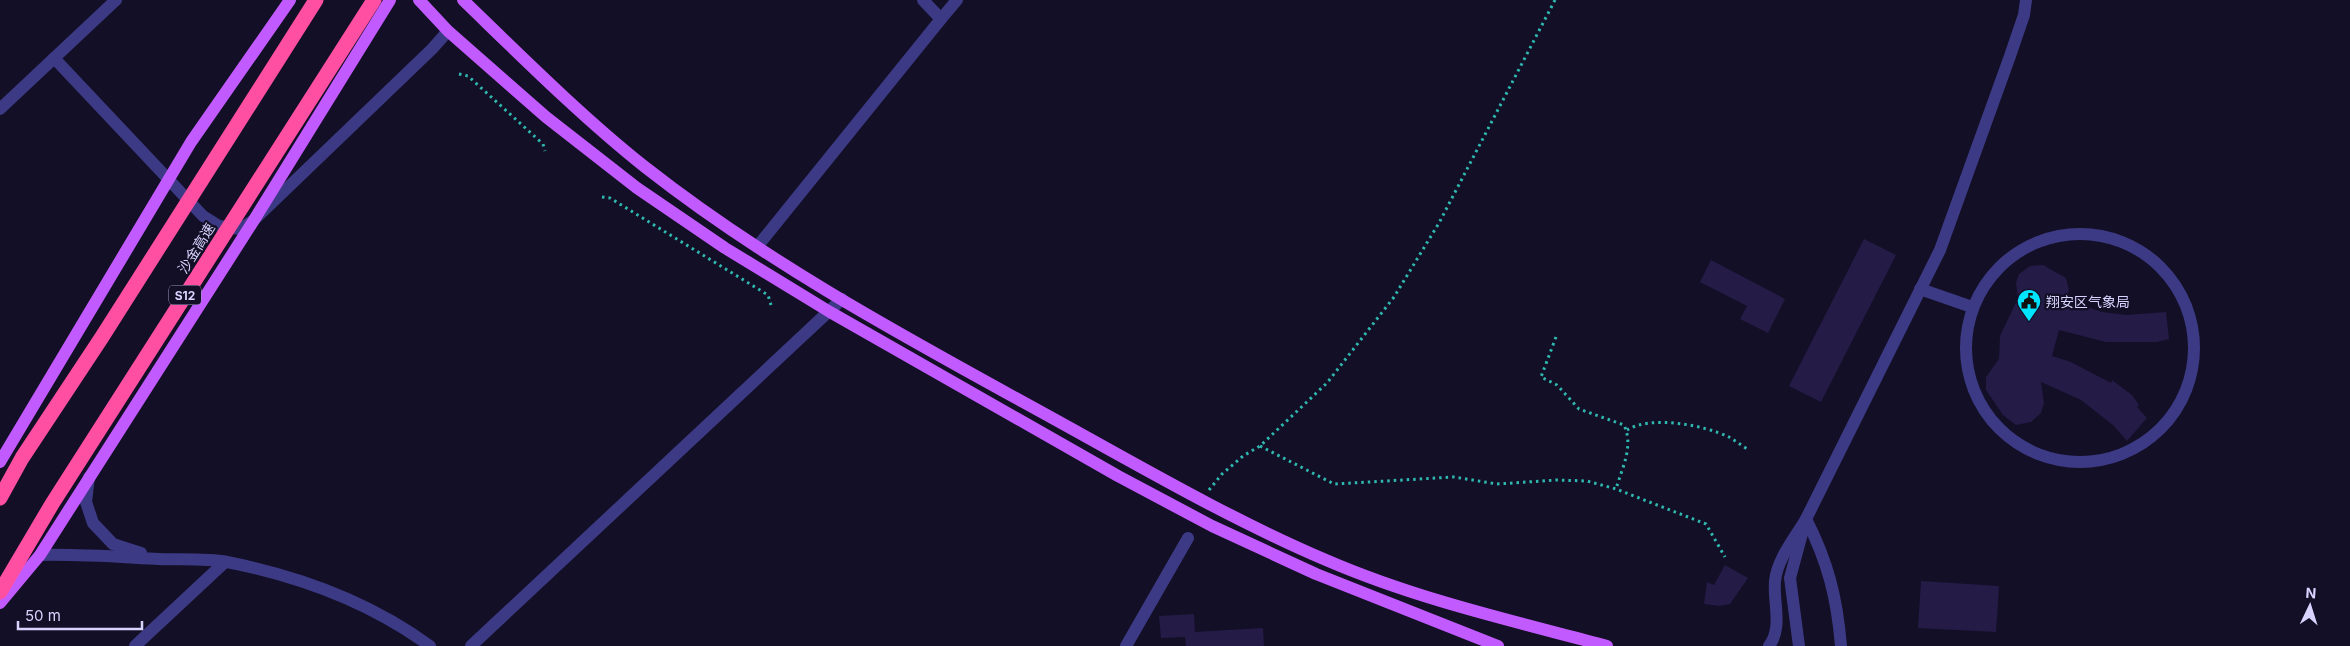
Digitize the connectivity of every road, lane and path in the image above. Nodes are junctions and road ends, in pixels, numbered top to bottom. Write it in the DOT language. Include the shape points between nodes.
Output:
graph roads {
  1 [pos="116,0"];
  2 [pos="290,0"];
  3 [pos="316,0"];
  4 [pos="374,0"];
  5 [pos="390,0"];
  6 [pos="419,0"];
  7 [pos="463,0"];
  8 [pos="923,0"];
  9 [pos="957,0"];
  10 [pos="1555,0"];
  11 [pos="2026,0"];
  12 [pos="941,19"];
  13 [pos="448,31"];
  14 [pos="54,58"];
  15 [pos="459,74"];
  16 [pos="0,109"];
  17 [pos="545,151"];
  18 [pos="169,179"];
  19 [pos="602,196"];
  20 [pos="254,220"];
  21 [pos="757,247"];
  22 [pos="1920,290"];
  23 [pos="842,300"];
  24 [pos="770,305"];
  25 [pos="1972,308"];
  26 [pos="830,312"];
  27 [pos="1556,337"];
  28 [pos="1626,430"];
  29 [pos="1260,446"];
  30 [pos="1749,450"];
  31 [pos="0,462"];
  32 [pos="90,476"];
  33 [pos="1616,489"];
  34 [pos="0,498"];
  35 [pos="1202,501"];
  36 [pos="1806,519"];
  37 [pos="1188,538"];
  38 [pos="40,555"];
  39 [pos="1725,557"];
  40 [pos="158,559"];
  41 [pos="225,562"];
  42 [pos="0,592"];
  43 [pos="0,603"];
  44 [pos="135,646"];
  45 [pos="430,646"];
  46 [pos="471,646"];
  47 [pos="1126,646"];
  48 [pos="1498,646"];
  49 [pos="1607,646"];
  50 [pos="1769,646"];
  51 [pos="1798,646"];
  52 [pos="1841,646"];
  1 -- 14 [label="street"];
  2 -- 18 [label="main road"];
  3 -- 34 [label="highway, bridge" via="22,458"];
  4 -- 42 [label="highway, 沙金高速 / S12, bridge" via="52,504"];
  5 -- 20 [label="main road"];
  6 -- 13 [label="main road"];
  7 -- 21 [label="main road" via="644,166"];
  8 -- 12 [label="street"];
  9 -- 12 [label="street"];
  10 -- 29 [label="path" via="1440,223 1394,297 1327,382"];
  11 -- 22 [label="street" via="2021,23 1940,250"];
  12 -- 21 [label="street"];
  13 -- 20 [label="street"];
  13 -- 26 [label="main road" via="546,117 637,188 725,248"];
  14 -- 16 [label="street"];
  14 -- 18 [label="street"];
  15 -- 17 [label="path" via="468,76 543,144"];
  18 -- 20 [label="street" via="203,216 219,226 240,229"];
  18 -- 31 [label="main road"];
  19 -- 24 [label="path" via="768,295"];
  20 -- 32 [label="main road"];
  21 -- 23 [label="main road"];
  22 -- 25 [label="street"];
  22 -- 36 [label="street"];
  23 -- 26 [label="street"];
  23 -- 35 [label="main road"];
  25 -- 25 [label="street" via="1965,346 1971,385 1990,420 2020,446 2057,460 2097,462 2135,449 2166,425 2187,392 2196,356 2193,320 2178,286 2154,259 2123,241 2087,233 2050,237 2034,244 2017,252 1990,276"];
  26 -- 46 [label="street"];
  26 -- 48 [label="main road" via="1212,526 1316,574"];
  27 -- 28 [label="path" via="1541,376 1557,385 1579,409 1613,420 1624,425"];
  28 -- 30 [label="path" via="1636,424 1650,423 1700,428 1728,437"];
  28 -- 33 [label="path" via="1629,445"];
  29 -- 33 [label="path" via="1334,484 1454,477 1496,484 1587,481"];
  29 -- 35 [label="path" via="1222,474"];
  32 -- 38 [label="main road"];
  32 -- 40 [label="street" via="86,502 93,523 113,544"];
  33 -- 39 [label="path" via="1706,524"];
  35 -- 49 [label="main road" via="1328,561 1440,601"];
  36 -- 50 [label="street" via="1782,558 1775,580 1777,620"];
  36 -- 51 [label="street" via="1790,578"];
  36 -- 52 [label="street" via="1822,549 1832,581"];
  37 -- 47 [label="street"];
  38 -- 40 [label="street"];
  38 -- 43 [label="main road"];
  40 -- 41 [label="street"];
  41 -- 44 [label="street"];
  41 -- 45 [label="street" via="278,574 356,602"];
}
